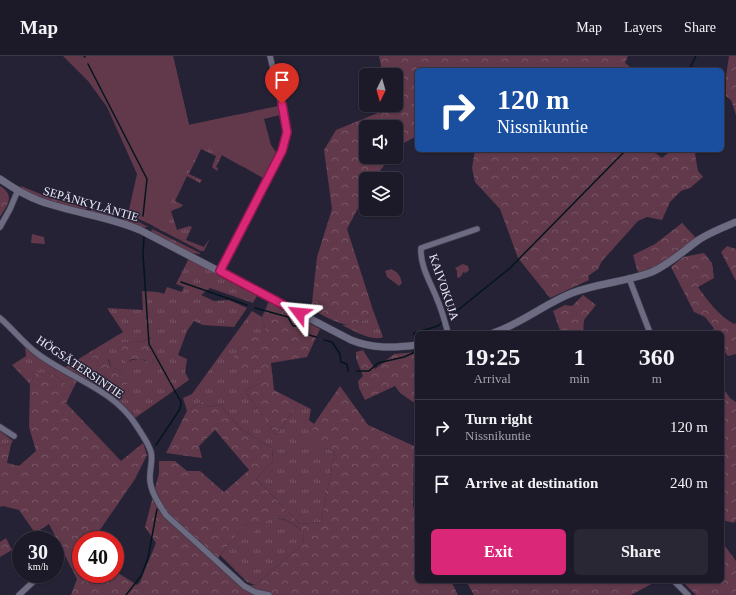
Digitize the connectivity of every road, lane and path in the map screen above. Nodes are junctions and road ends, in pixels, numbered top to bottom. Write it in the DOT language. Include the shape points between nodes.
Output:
graph roads {
  1 [pos="270,56"];
  2 [pos="0,179"];
  3 [pos="18,190"];
  4 [pos="736,222"];
  5 [pos="0,227"];
  6 [pos="477,229"];
  7 [pos="220,271"];
  8 [pos="629,278"];
  9 [pos="0,318"];
  10 [pos="447,331"];
  11 [pos="497,331"];
  12 [pos="649,331"];
  13 [pos="415,345"];
  14 [pos="0,427"];
  15 [pos="14,436"];
  16 [pos="32,583"];
  17 [pos="676,583"];
  18 [pos="19,595"];
  19 [pos="269,595"];
  20 [pos="688,595"];
  1 -- 7 [label="street" via="286,125 286,141"];
  2 -- 3 [label="street, SEPÄNKYLÄNTIE"];
  3 -- 5 [label="street"];
  3 -- 7 [label="street, SEPÄNKYLÄNTIE" via="50,204 134,227"];
  4 -- 8 [label="street" via="700,239 652,272"];
  6 -- 10 [label="street, KAIVOKUJA" via="421,248 420,255"];
  7 -- 13 [label="street, SEPÄNKYLÄNTIE" via="356,342 382,347"];
  8 -- 11 [label="street" via="571,293"];
  8 -- 12 [label="street"];
  9 -- 19 [label="street, HÖGSÄTERSINTIE" via="37,354 102,392 126,412 135,423 150,452 150,481 158,503 166,515 244,586"];
  14 -- 15 [label="street"];
  16 -- 18 [label="street"];
  17 -- 20 [label="street"];
}
